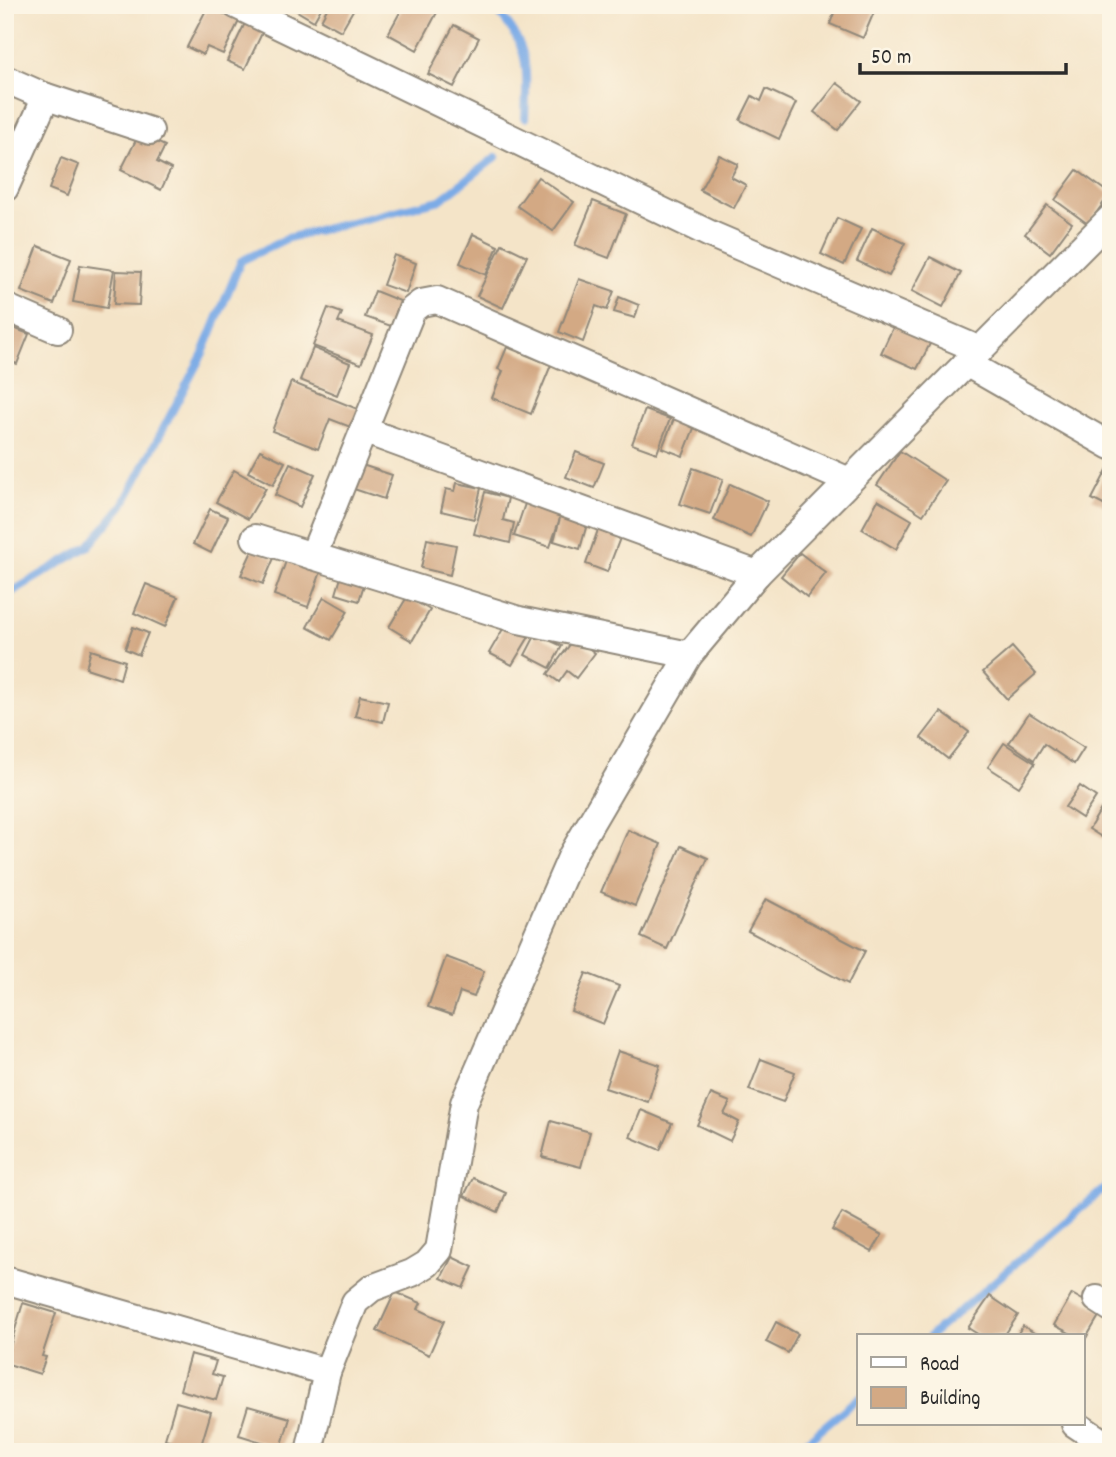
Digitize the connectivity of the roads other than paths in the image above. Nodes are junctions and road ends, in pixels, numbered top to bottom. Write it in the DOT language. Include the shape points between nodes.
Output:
graph roads {
  1 [pos="236,5"];
  2 [pos="5,79"];
  3 [pos="44,96"];
  4 [pos="150,131"];
  5 [pos="5,188"];
  6 [pos="1111,218"];
  7 [pos="5,307"];
  8 [pos="58,330"];
  9 [pos="973,356"];
  10 [pos="363,430"];
  11 [pos="1111,446"];
  12 [pos="849,481"];
  13 [pos="255,538"];
  14 [pos="313,556"];
  15 [pos="757,574"];
  16 [pos="689,655"];
  17 [pos="5,1280"];
  18 [pos="327,1372"];
  19 [pos="1078,1426"];
  20 [pos="1111,1448"];
  21 [pos="309,1452"];
  1 -- 9 [label="street"];
  2 -- 3 [label="street"];
  3 -- 4 [label="street"];
  3 -- 5 [label="street"];
  6 -- 9 [label="street"];
  7 -- 8 [label="street"];
  9 -- 11 [label="street"];
  9 -- 12 [label="street"];
  10 -- 12 [label="street" via="412,310 437,300"];
  10 -- 14 [label="street"];
  10 -- 15 [label="street"];
  12 -- 15 [label="street"];
  13 -- 14 [label="street"];
  14 -- 16 [label="street" via="519,620"];
  15 -- 16 [label="street"];
  16 -- 18 [label="street" via="572,855 464,1103 439,1250 427,1264 372,1288 355,1302"];
  17 -- 18 [label="street"];
  18 -- 21 [label="street"];
  19 -- 20 [label="street"];
}
